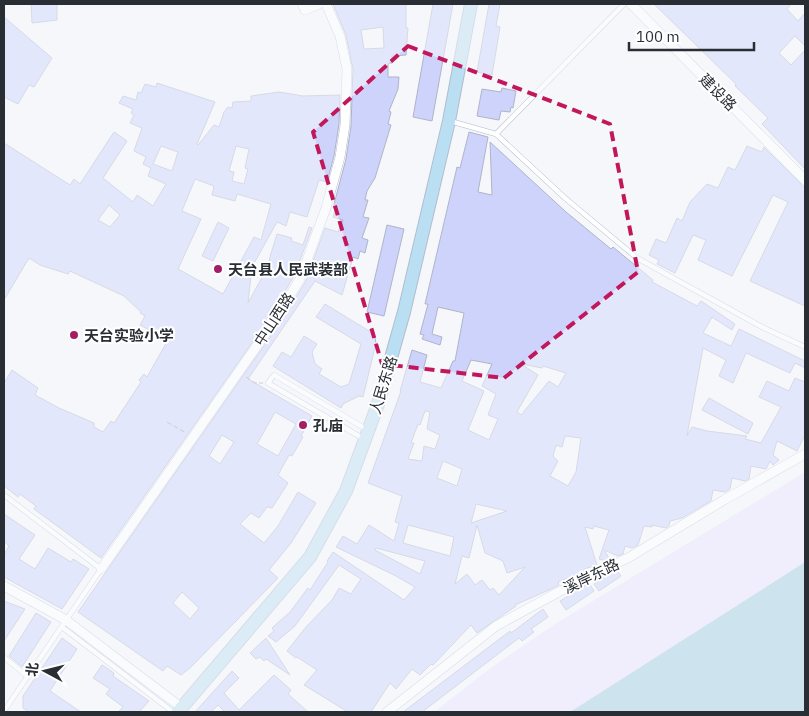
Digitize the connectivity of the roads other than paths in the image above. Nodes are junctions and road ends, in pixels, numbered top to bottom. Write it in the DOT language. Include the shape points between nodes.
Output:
graph roads {
  1 [pos="302,4"];
  2 [pos="319,4"];
  3 [pos="326,4"];
  4 [pos="471,4"];
  5 [pos="624,4"];
  6 [pos="631,4"];
  7 [pos="449,121"];
  8 [pos="496,134"];
  9 [pos="805,180"];
  10 [pos="805,347"];
  11 [pos="367,435"];
  12 [pos="805,454"];
  13 [pos="4,495"];
  14 [pos="101,569"];
  15 [pos="4,586"];
  16 [pos="64,623"];
  17 [pos="4,657"];
  18 [pos="28,677"];
  19 [pos="4,711"];
  20 [pos="178,711"];
  21 [pos="387,712"];
  1 -- 2 [label="street" via="304,10"];
  3 -- 14 [label="street, 中山西路" via="340,36 347,69 345,125 326,208 300,279 275,320"];
  4 -- 7 [label="main road, 人民东路"];
  5 -- 8 [label="lane"];
  6 -- 9 [label="street, 建设路"];
  7 -- 8 [label="lane"];
  7 -- 11 [label="main road, 人民东路" via="404,312"];
  8 -- 10 [label="lane" via="637,258"];
  11 -- 11 [label="lane" via="268,383 274,375"];
  11 -- 20 [label="main road, 人民东路" via="346,491 310,556"];
  12 -- 21 [label="street, 溪岸东路" via="628,558 496,626"];
  13 -- 14 [label="lane"];
  14 -- 16 [label="lane"];
  15 -- 16 [label="street"];
  16 -- 18 [label="lane"];
  16 -- 20 [label="street"];
  17 -- 18 [label="lane"];
  18 -- 19 [label="lane"];
}
